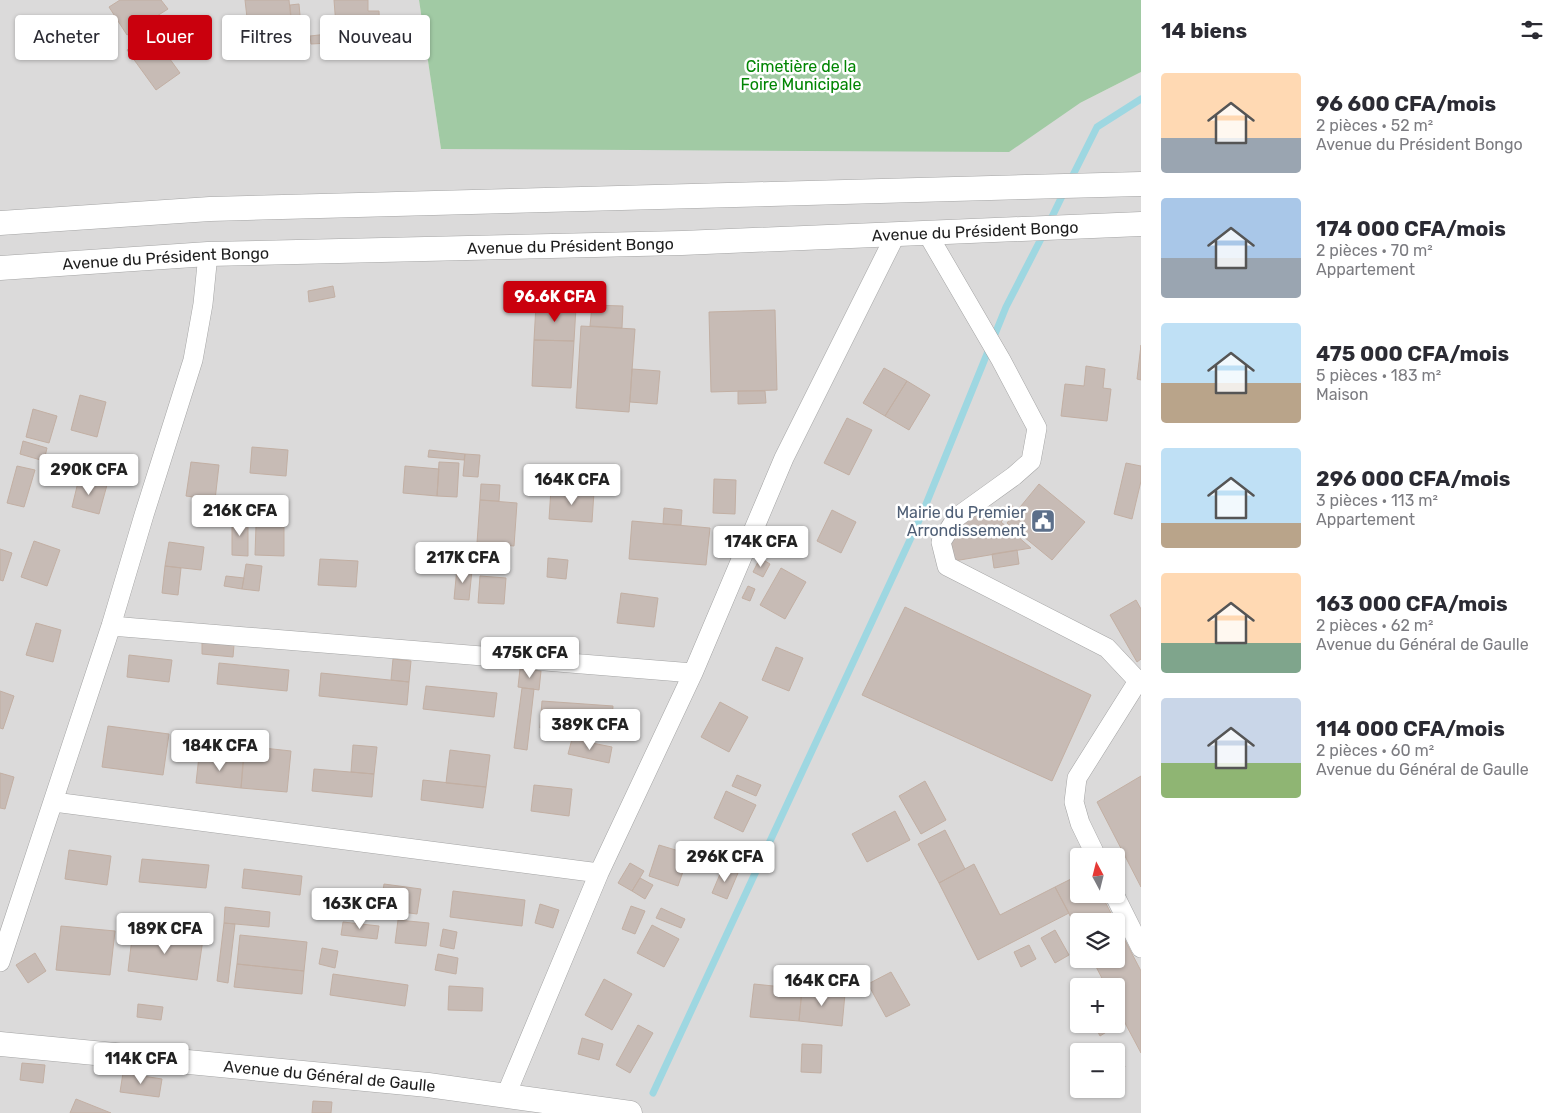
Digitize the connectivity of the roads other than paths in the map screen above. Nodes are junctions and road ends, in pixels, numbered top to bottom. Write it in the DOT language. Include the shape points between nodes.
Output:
graph roads {
  1 [pos="1141,184"];
  2 [pos="0,223"];
  3 [pos="1141,224"];
  4 [pos="927,233"];
  5 [pos="896,234"];
  6 [pos="208,254"];
  7 [pos="0,268"];
  8 [pos="111,626"];
  9 [pos="693,674"];
  10 [pos="54,802"];
  11 [pos="1092,848"];
  12 [pos="599,873"];
  13 [pos="1118,903"];
  14 [pos="1141,948"];
  15 [pos="0,962"];
  16 [pos="0,1045"];
  17 [pos="506,1095"];
  18 [pos="604,1111"];
  19 [pos="630,1113"];
  1 -- 2 [label="street" via="210,209"];
  3 -- 4 [label="street, Avenue du Président Bongo"];
  4 -- 5 [label="street, Avenue du Président Bongo"];
  4 -- 11 [label="street" via="1037,428 1031,461 957,517 941,542 947,566 1107,648 1138,681 1077,778 1074,802"];
  5 -- 6 [label="street, Avenue du Président Bongo" via="682,243"];
  5 -- 9 [label="street" via="784,458"];
  6 -- 7 [label="street, Avenue du Président Bongo"];
  6 -- 8 [label="street" via="193,360"];
  8 -- 9 [label="street"];
  8 -- 10 [label="street"];
  9 -- 12 [label="street"];
  10 -- 12 [label="street"];
  10 -- 15 [label="street"];
  12 -- 17 [label="street"];
  13 -- 14 [label="street"];
  16 -- 17 [label="street, Avenue du Général de Gaulle"];
  17 -- 18 [label="street, Avenue du Général de Gaulle"];
  18 -- 19 [label="street, Avenue du Général de Gaulle"];
}
